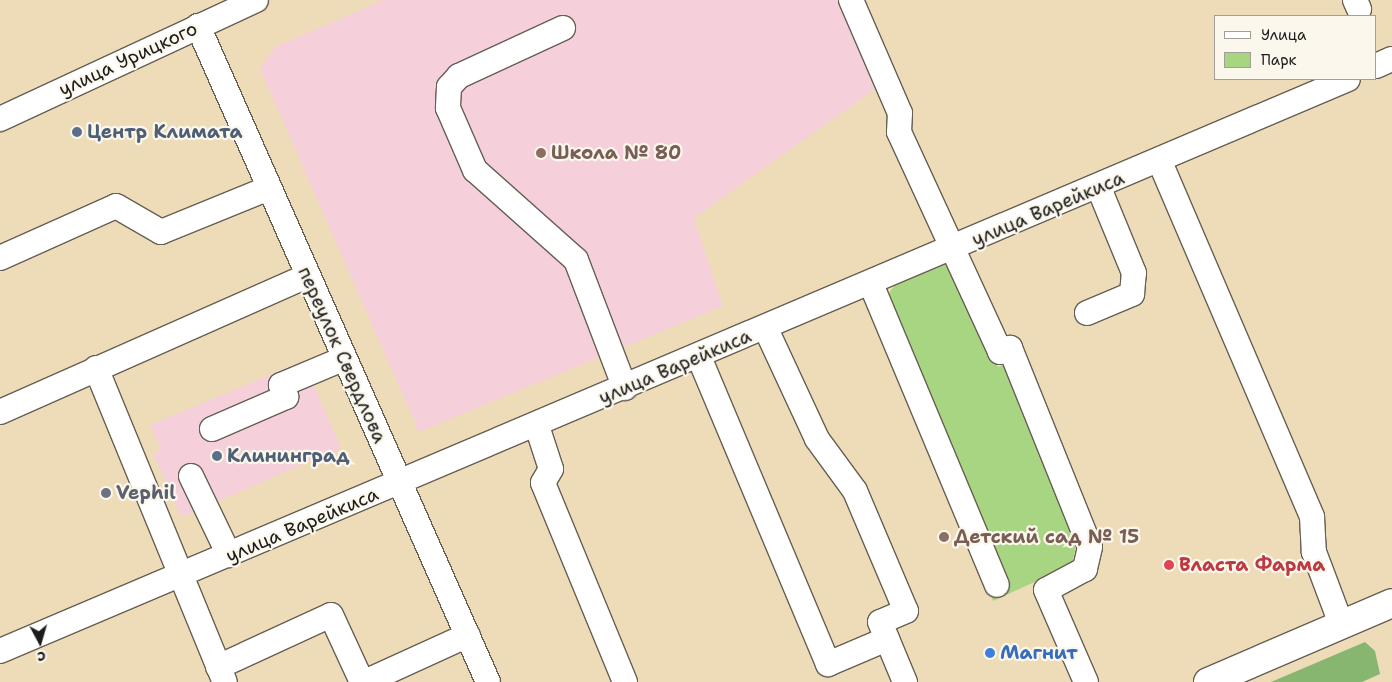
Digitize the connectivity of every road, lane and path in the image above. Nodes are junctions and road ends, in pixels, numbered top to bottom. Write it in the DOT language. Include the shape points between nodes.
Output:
graph roads {
  1 [pos="256,0"];
  2 [pos="851,0"];
  3 [pos="198,26"];
  4 [pos="563,28"];
  5 [pos="1392,59"];
  6 [pos="1377,66"];
  7 [pos="1346,80"];
  8 [pos="0,119"];
  9 [pos="1160,162"];
  10 [pos="270,188"];
  11 [pos="1099,188"];
  12 [pos="956,248"];
  13 [pos="0,258"];
  14 [pos="307,276"];
  15 [pos="871,284"];
  16 [pos="1087,313"];
  17 [pos="766,329"];
  18 [pos="699,357"];
  19 [pos="343,359"];
  20 [pos="96,368"];
  21 [pos="625,388"];
  22 [pos="0,412"];
  23 [pos="537,426"];
  24 [pos="212,429"];
  25 [pos="191,476"];
  26 [pos="398,484"];
  27 [pos="228,555"];
  28 [pos="178,576"];
  29 [pos="997,586"];
  30 [pos="1392,602"];
  31 [pos="1341,624"];
  32 [pos="468,635"];
  33 [pos="887,639"];
  34 [pos="0,651"];
  35 [pos="222,674"];
  36 [pos="364,682"];
  37 [pos="488,682"];
  38 [pos="625,682"];
  39 [pos="905,682"];
  40 [pos="1086,682"];
  41 [pos="1208,682"];
  1 -- 3 [label="street, улица Урицкого"];
  2 -- 12 [label="street" via="900,113 899,132"];
  3 -- 8 [label="street, улица Урицкого"];
  3 -- 10 [label="street, переулок Свердлова"];
  4 -- 21 [label="street" via="459,76 449,88 448,108 475,170 576,260"];
  5 -- 6 [label="street"];
  7 -- 9 [label="street, улица Варейкиса"];
  9 -- 11 [label="street, улица Варейкиса"];
  9 -- 31 [label="street" via="1312,517 1314,552"];
  10 -- 13 [label="street" via="161,232 116,206"];
  10 -- 14 [label="street, переулок Свердлова"];
  11 -- 12 [label="street, улица Варейкиса"];
  11 -- 16 [label="street" via="1134,273 1132,294"];
  12 -- 15 [label="street, улица Варейкиса"];
  12 -- 40 [label="street" via="1000,352 1010,348 1090,547 1085,568 1046,590"];
  14 -- 19 [label="street, переулок Свердлова"];
  14 -- 20 [label="street"];
  15 -- 17 [label="street, улица Варейкиса"];
  15 -- 29 [label="street"];
  17 -- 18 [label="street, улица Варейкиса"];
  17 -- 33 [label="street" via="817,439 855,491 906,611 880,622"];
  18 -- 21 [label="street, улица Варейкиса"];
  18 -- 33 [label="street" via="828,664"];
  19 -- 24 [label="street" via="280,385 286,398"];
  19 -- 26 [label="street, переулок Свердлова"];
  20 -- 22 [label="street"];
  20 -- 28 [label="street"];
  21 -- 23 [label="street, улица Варейкиса"];
  23 -- 26 [label="street, улица Варейкиса"];
  23 -- 38 [label="street" via="551,469 542,483"];
  25 -- 27 [label="street"];
  26 -- 27 [label="street, улица Варейкиса"];
  26 -- 32 [label="street, переулок Свердлова"];
  27 -- 28 [label="street, улица Варейкиса"];
  28 -- 34 [label="street, улица Варейкиса"];
  28 -- 35 [label="street"];
  30 -- 31 [label="main road"];
  31 -- 41 [label="main road"];
  32 -- 36 [label="street"];
  32 -- 37 [label="street, переулок Свердлова"];
  33 -- 39 [label="street"];
  35 -- 36 [label="street" via="331,615"];
}
